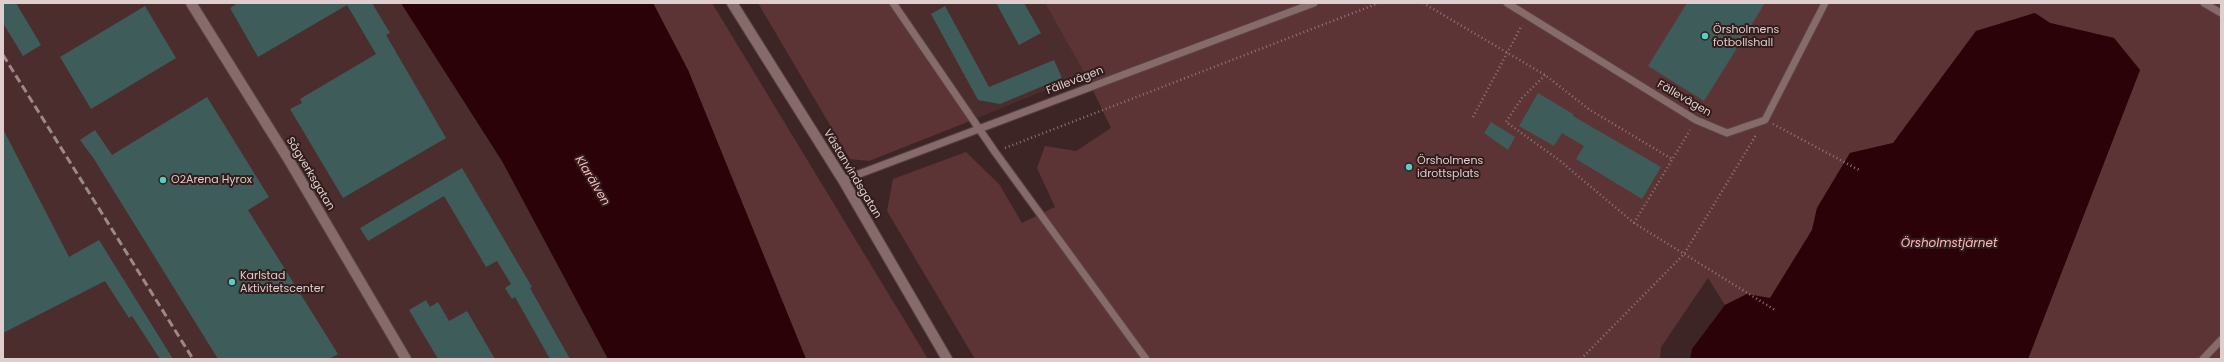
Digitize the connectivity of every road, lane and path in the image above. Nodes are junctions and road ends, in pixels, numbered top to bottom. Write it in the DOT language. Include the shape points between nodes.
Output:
graph roads {
  1 [pos="191,3"];
  2 [pos="732,3"];
  3 [pos="893,3"];
  4 [pos="1314,3"];
  5 [pos="1379,3"];
  6 [pos="1423,3"];
  7 [pos="1507,3"];
  8 [pos="1825,3"];
  9 [pos="2204,3"];
  10 [pos="2221,13"];
  11 [pos="1527,16"];
  12 [pos="1508,53"];
  13 [pos="1545,75"];
  14 [pos="1473,117"];
  15 [pos="1696,120"];
  16 [pos="1765,120"];
  17 [pos="980,129"];
  18 [pos="995,152"];
  19 [pos="1672,159"];
  20 [pos="1861,171"];
  21 [pos="843,180"];
  22 [pos="1634,223"];
  23 [pos="1684,254"];
  24 [pos="1775,310"];
  25 [pos="2221,340"];
  26 [pos="406,359"];
  27 [pos="947,359"];
  28 [pos="1146,359"];
  29 [pos="1581,359"];
  30 [pos="2203,359"];
  1 -- 26 [label="street, Sågverksgatan"];
  2 -- 21 [label="street, Västanvindsgatan"];
  3 -- 17 [label="lane"];
  4 -- 17 [label="lane, Fällevägen"];
  5 -- 18 [label="path"];
  6 -- 12 [label="path"];
  7 -- 11 [label="lane, Fällevägen"];
  8 -- 16 [label="lane"];
  9 -- 10 [label="lane"];
  11 -- 12 [label="path"];
  11 -- 15 [label="lane, Fällevägen"];
  12 -- 13 [label="path"];
  12 -- 14 [label="path"];
  13 -- 19 [label="path" via="1590,110"];
  13 -- 22 [label="path" via="1522,98 1506,122 1559,160"];
  15 -- 16 [label="lane, Fällevägen" via="1727,133"];
  15 -- 19 [label="path"];
  16 -- 20 [label="path"];
  16 -- 23 [label="path"];
  17 -- 18 [label="lane"];
  17 -- 21 [label="lane, Fällevägen"];
  18 -- 28 [label="lane"];
  19 -- 22 [label="path"];
  21 -- 27 [label="street, Västanvindsgatan"];
  22 -- 23 [label="path"];
  23 -- 24 [label="path"];
  23 -- 29 [label="path"];
  25 -- 30 [label="lane"];
}
